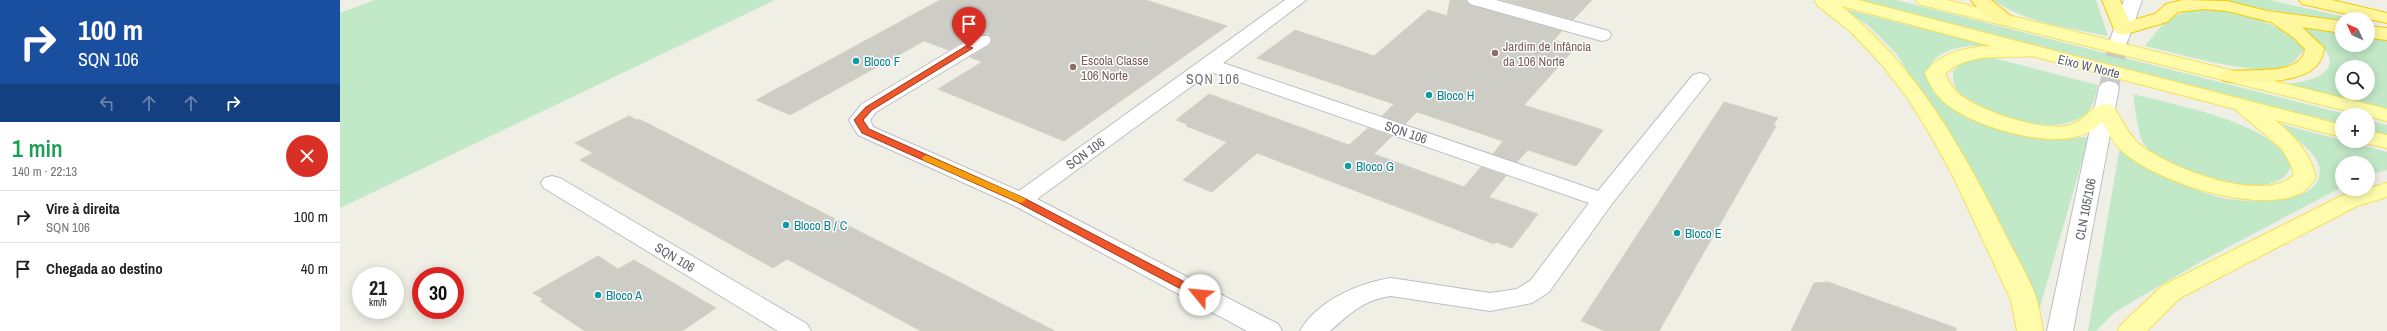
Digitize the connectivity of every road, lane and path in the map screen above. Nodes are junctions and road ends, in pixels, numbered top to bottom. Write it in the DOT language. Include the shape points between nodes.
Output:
graph roads {
  1 [pos="1297,0"];
  2 [pos="1476,0"];
  3 [pos="1822,0"];
  4 [pos="1837,0"];
  5 [pos="1925,0"];
  6 [pos="1980,0"];
  7 [pos="2111,0"];
  8 [pos="2132,0"];
  9 [pos="2308,0"];
  10 [pos="2267,16"];
  11 [pos="2387,18"];
  12 [pos="2008,21"];
  13 [pos="2335,27"];
  14 [pos="2375,33"];
  15 [pos="2387,34"];
  16 [pos="1602,35"];
  17 [pos="2121,35"];
  18 [pos="982,40"];
  19 [pos="2031,51"];
  20 [pos="1208,64"];
  21 [pos="2228,76"];
  22 [pos="1700,79"];
  23 [pos="2107,98"];
  24 [pos="2242,105"];
  25 [pos="2387,115"];
  26 [pos="2335,129"];
  27 [pos="2375,139"];
  28 [pos="2387,142"];
  29 [pos="552,183"];
  30 [pos="2387,190"];
  31 [pos="1021,200"];
  32 [pos="1603,200"];
  33 [pos="798,331"];
  34 [pos="1269,331"];
  35 [pos="1314,331"];
  36 [pos="2030,331"];
  37 [pos="2060,331"];
  38 [pos="2131,331"];
  1 -- 20 [label="street, SQN 106"];
  2 -- 16 [label="street"];
  3 -- 36 [label="main road" via="1870,39 1909,84 1939,129 2024,300"];
  4 -- 19 [label="main road, Eixo W Norte"];
  5 -- 12 [label="main road, Eixo W Norte"];
  6 -- 12 [label="highway"];
  7 -- 17 [label="highway"];
  8 -- 17 [label="street"];
  9 -- 11 [label="highway"];
  10 -- 13 [label="highway"];
  10 -- 17 [label="highway" via="2227,6 2185,5 2172,8 2160,18"];
  10 -- 21 [label="highway" via="2301,34 2315,48 2314,58 2303,68 2274,75"];
  12 -- 21 [label="main road, Eixo W Norte"];
  14 -- 15 [label="highway"];
  18 -- 31 [label="street" via="869,108 859,120 866,131"];
  19 -- 23 [label="main road" via="1962,55 1941,65 1935,73 1936,80 1942,91 1968,108 1995,120 2027,129 2070,132 2083,128"];
  19 -- 24 [label="main road, Eixo W Norte"];
  20 -- 31 [label="street, SQN 106"];
  20 -- 32 [label="street, SQN 106"];
  21 -- 25 [label="main road, Eixo W Norte"];
  22 -- 32 [label="street"];
  23 -- 24 [label="main road" via="2130,146 2152,161 2179,174 2248,194 2289,190 2305,177 2304,166 2291,147 2276,132"];
  23 -- 37 [label="street, CLN 105/106"];
  24 -- 26 [label="main road, Eixo W Norte"];
  27 -- 28 [label="main road"];
  29 -- 33 [label="street, SQN 106"];
  30 -- 38 [label="main road" via="2349,201 2170,292"];
  31 -- 34 [label="street"];
  32 -- 35 [label="street" via="1540,286 1523,297 1490,302 1391,287 1376,288 1362,292 1349,300"];
}
